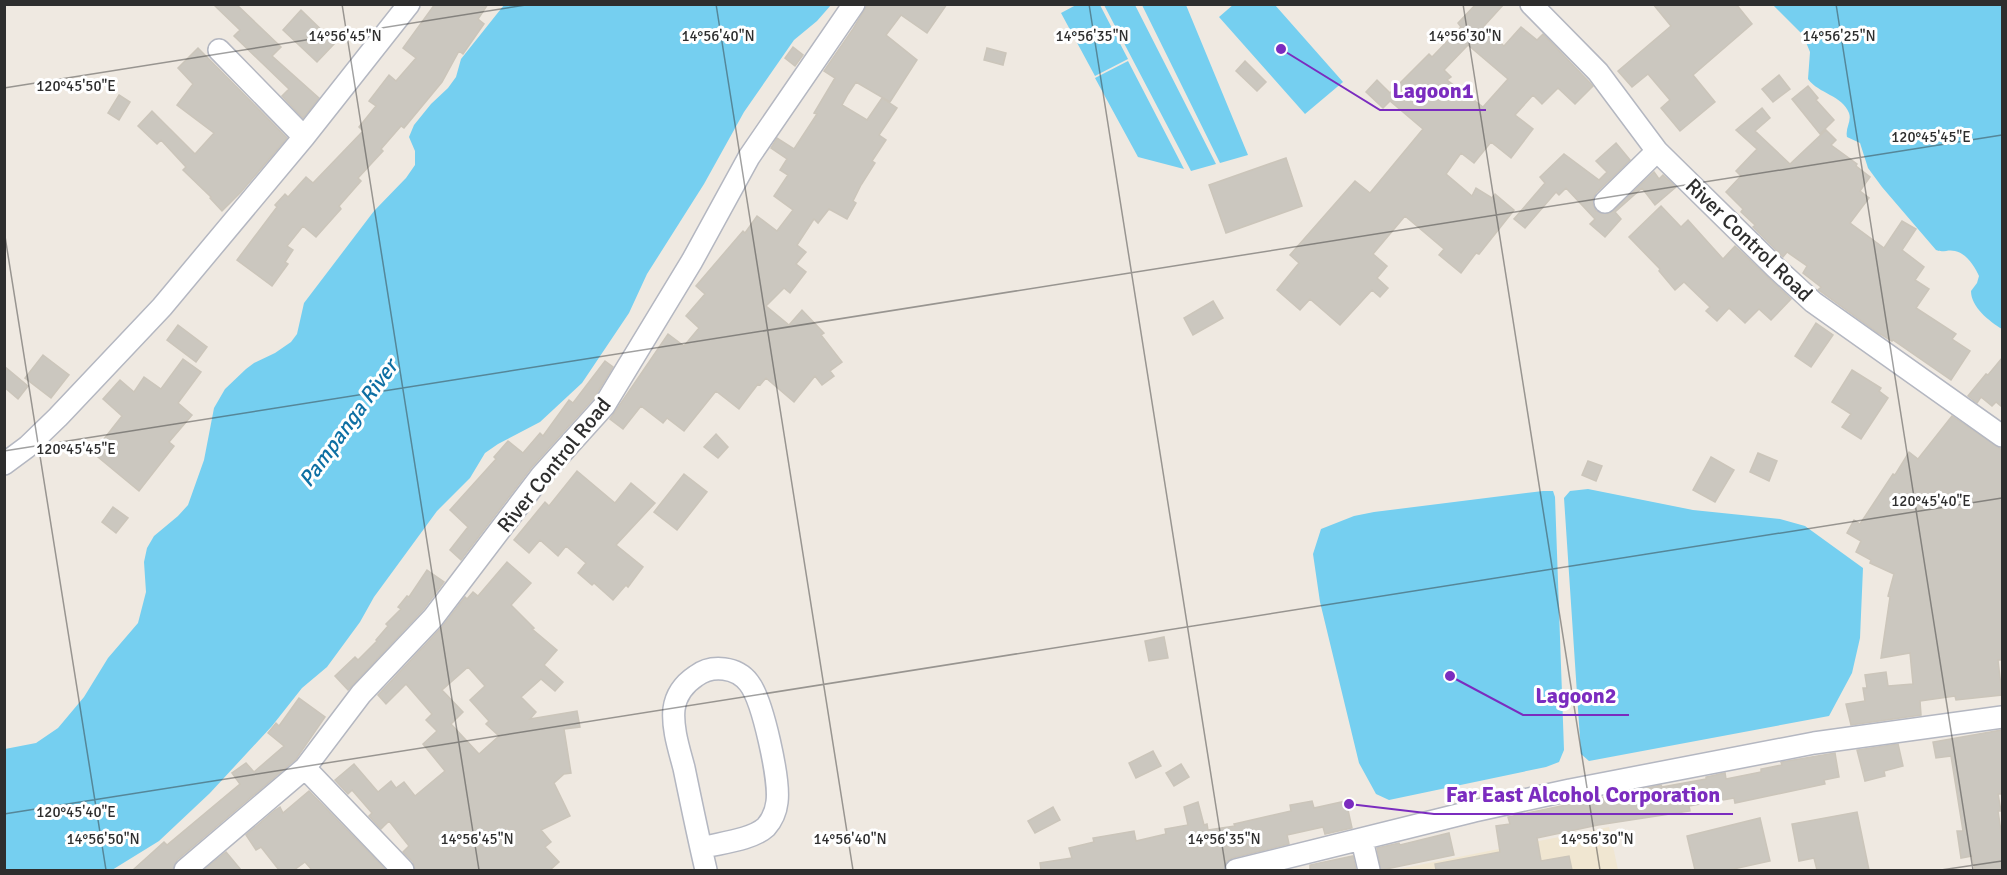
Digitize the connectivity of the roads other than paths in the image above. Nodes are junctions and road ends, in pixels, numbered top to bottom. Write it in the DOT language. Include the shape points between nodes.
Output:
graph roads {
  1 [pos="410,4"];
  2 [pos="854,4"];
  3 [pos="1531,4"];
  4 [pos="219,50"];
  5 [pos="304,137"];
  6 [pos="1658,151"];
  7 [pos="1605,202"];
  8 [pos="2002,436"];
  9 [pos="4,464"];
  10 [pos="2002,717"];
  11 [pos="305,768"];
  12 [pos="1362,840"];
  13 [pos="701,848"];
  14 [pos="185,870"];
  15 [pos="403,870"];
  16 [pos="706,870"];
  17 [pos="1236,870"];
  18 [pos="1369,870"];
  1 -- 5 [label="street"];
  2 -- 11 [label="street, River Control Road" via="749,157 692,261 604,406 541,476 433,618 361,694"];
  3 -- 6 [label="street, River Control Road" via="1598,72"];
  4 -- 5 [label="street"];
  5 -- 9 [label="street" via="162,308 58,417"];
  6 -- 7 [label="street"];
  6 -- 8 [label="street, River Control Road" via="1813,302"];
  10 -- 12 [label="street" via="1814,743 1474,811"];
  11 -- 14 [label="street, River Control Road"];
  11 -- 15 [label="street"];
  12 -- 17 [label="street"];
  12 -- 18 [label="street"];
  13 -- 13 [label="street" via="765,827 777,802 777,782 757,698 749,683 727,669 700,673 687,682 678,693 674,709"];
  13 -- 16 [label="street"];
}
